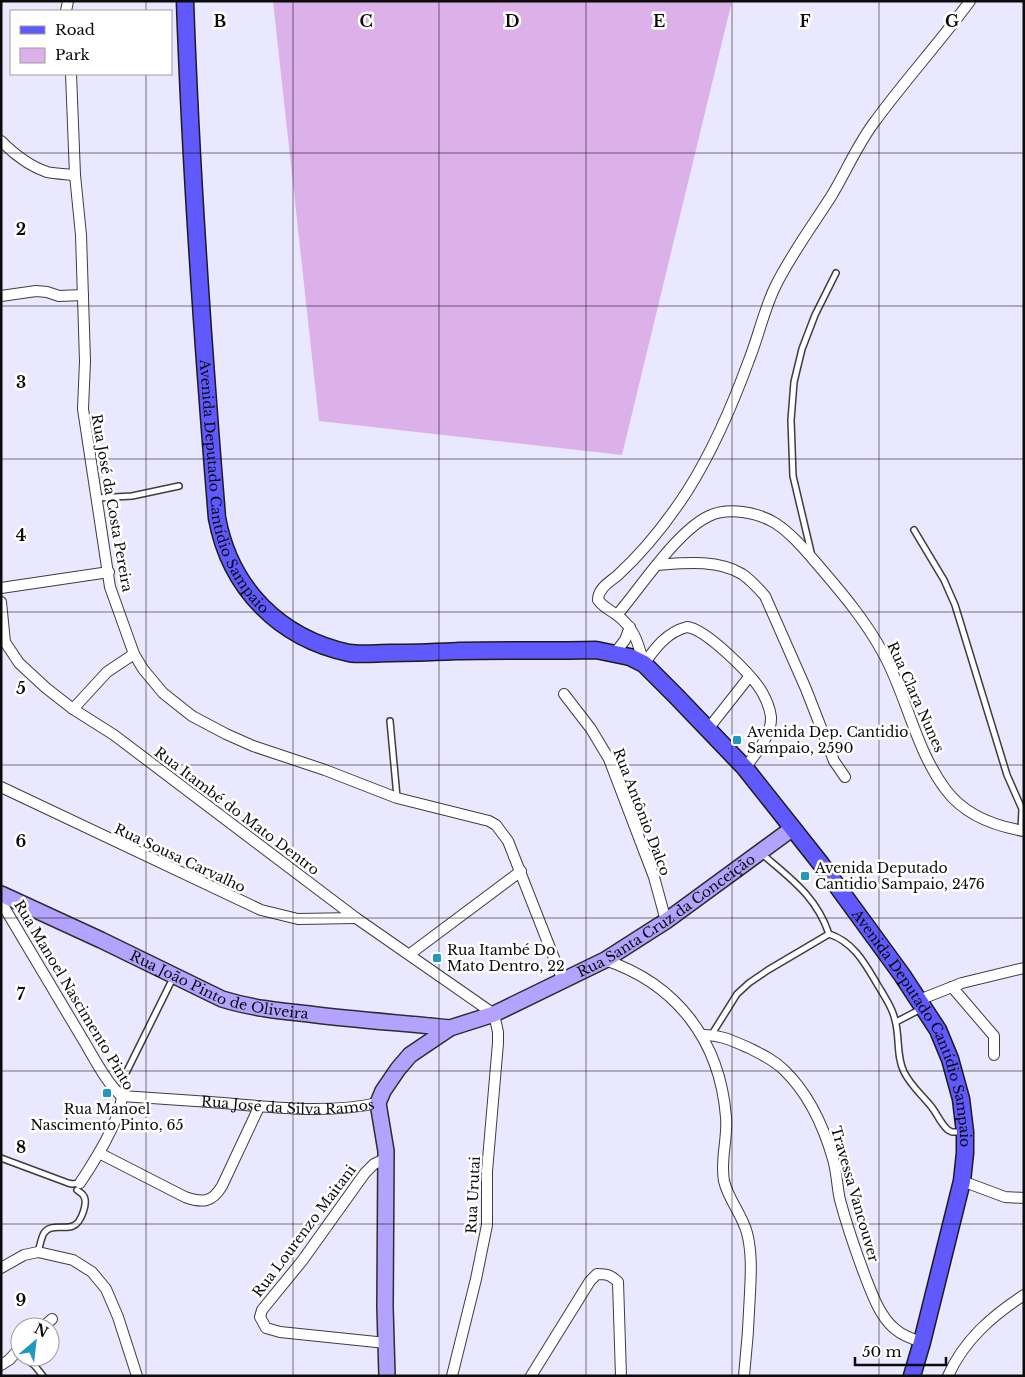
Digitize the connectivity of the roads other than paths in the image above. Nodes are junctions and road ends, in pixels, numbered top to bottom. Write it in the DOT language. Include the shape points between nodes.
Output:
graph roads {
  1 [pos="185,1"];
  2 [pos="970,1"];
  3 [pos="71,75"];
  4 [pos="1,141"];
  5 [pos="75,174"];
  6 [pos="836,273"];
  7 [pos="83,295"];
  8 [pos="1,296"];
  9 [pos="179,486"];
  10 [pos="97,498"];
  11 [pos="914,530"];
  12 [pos="812,558"];
  13 [pos="657,566"];
  14 [pos="108,572"];
  15 [pos="1,588"];
  16 [pos="1,602"];
  17 [pos="617,615"];
  18 [pos="630,627"];
  19 [pos="615,653"];
  20 [pos="134,654"];
  21 [pos="644,664"];
  22 [pos="749,677"];
  23 [pos="564,694"];
  24 [pos="73,709"];
  25 [pos="390,721"];
  26 [pos="708,729"];
  27 [pos="745,768"];
  28 [pos="844,777"];
  29 [pos="1,787"];
  30 [pos="397,798"];
  31 [pos="794,828"];
  32 [pos="1022,831"];
  33 [pos="760,853"];
  34 [pos="521,871"];
  35 [pos="1,894"];
  36 [pos="1,902"];
  37 [pos="356,918"];
  38 [pos="666,921"];
  39 [pos="830,934"];
  40 [pos="410,954"];
  41 [pos="605,960"];
  42 [pos="1024,968"];
  43 [pos="174,975"];
  44 [pos="563,981"];
  45 [pos="952,987"];
  46 [pos="922,1004"];
  47 [pos="494,1014"];
  48 [pos="896,1022"];
  49 [pos="450,1028"];
  50 [pos="707,1034"];
  51 [pos="994,1055"];
  52 [pos="122,1096"];
  53 [pos="377,1104"];
  54 [pos="259,1107"];
  55 [pos="965,1132"];
  56 [pos="99,1154"];
  57 [pos="1,1158"];
  58 [pos="385,1160"];
  59 [pos="962,1181"];
  60 [pos="79,1186"];
  61 [pos="1024,1198"];
  62 [pos="38,1252"];
  63 [pos="1,1268"];
  64 [pos="1024,1295"];
  65 [pos="922,1342"];
  66 [pos="386,1343"];
  67 [pos="138,1376"];
  68 [pos="387,1376"];
  69 [pos="452,1376"];
  70 [pos="531,1376"];
  71 [pos="621,1376"];
  72 [pos="744,1376"];
  73 [pos="912,1376"];
  74 [pos="948,1376"];
  1 -- 19 [label="main road, Avenida Deputado Cantídio Sampaio" via="198,265 217,518 227,554 248,591 279,623 309,639 350,653 596,650"];
  2 -- 17 [label="street, Avenida Deputado Cantídio Sampaio" via="862,138 833,193 797,247 776,286 727,416 701,466 673,514 601,590 598,600"];
  3 -- 5 [label="street, Rua José da Costa Pereira"];
  4 -- 5 [label="street" via="32,165 47,172"];
  5 -- 7 [label="street, Rua José da Costa Pereira"];
  6 -- 12 [label="lane" via="802,349 792,400 794,476"];
  7 -- 8 [label="street" via="59,296 36,291"];
  7 -- 10 [label="street, Rua José da Costa Pereira" via="83,409"];
  9 -- 10 [label="lane" via="132,496"];
  10 -- 14 [label="street, Rua José da Costa Pereira"];
  11 -- 32 [label="lane" via="955,605 1007,775 1022,810"];
  12 -- 13 [label="street, Rua Clara Nunes" via="774,522 750,513 719,512 696,524"];
  12 -- 32 [label="street, Rua Clara Nunes" via="852,605 884,654 926,755 947,791 983,819"];
  13 -- 17 [label="street, Rua Clara Nunes"];
  13 -- 28 [label="street" via="711,564 742,574 756,586 768,604 834,761"];
  14 -- 15 [label="street"];
  14 -- 20 [label="street, Rua José da Costa Pereira"];
  16 -- 24 [label="street, Rua Itambé do Mato Dentro" via="5,642 12,654"];
  17 -- 18 [label="street, Avenida Deputado Cantídio Sampaio"];
  18 -- 19 [label="street" via="626,640"];
  18 -- 21 [label="street, Avenida Deputado Cantídio Sampaio"];
  19 -- 21 [label="main road, Avenida Deputado Cantídio Sampaio"];
  20 -- 24 [label="street" via="107,672"];
  20 -- 30 [label="street, Rua José da Costa Pereira" via="142,669 163,693 192,716 253,746"];
  21 -- 22 [label="street" via="657,644 682,629 692,628 716,644"];
  21 -- 26 [label="main road, Avenida Deputado Cantídio Sampaio"];
  22 -- 26 [label="street"];
  22 -- 27 [label="street" via="768,704 771,718 762,745"];
  23 -- 38 [label="street, Rua Antônio Dalco" via="592,730 609,759 654,877"];
  24 -- 37 [label="street, Rua Itambé do Mato Dentro" via="114,735"];
  25 -- 30 [label="lane"];
  26 -- 27 [label="main road, Avenida Deputado Cantídio Sampaio"];
  27 -- 31 [label="main road, Avenida Deputado Cantídio Sampaio"];
  29 -- 37 [label="street, Rua Sousa Carvalho" via="261,910 298,919"];
  30 -- 34 [label="street, Rua José da Costa Pereira" via="490,821 508,841"];
  31 -- 33 [label="street, Rua Santa Cruz da Conceição"];
  31 -- 46 [label="main road, Avenida Deputado Cantídio Sampaio"];
  33 -- 38 [label="street, Rua Santa Cruz da Conceição"];
  33 -- 39 [label="lane" via="813,901"];
  34 -- 40 [label="street"];
  34 -- 44 [label="street, Rua José da Costa Pereira"];
  35 -- 43 [label="street, Rua João Pinto de Oliveira"];
  36 -- 52 [label="street, Rua Manoel Nascimento Pinto" via="91,1053"];
  37 -- 40 [label="street, Rua Itambé do Mato Dentro"];
  38 -- 41 [label="street, Rua Santa Cruz da Conceição"];
  39 -- 48 [label="lane" via="862,958"];
  39 -- 50 [label="lane" via="749,983"];
  40 -- 47 [label="street, Rua Itambé do Mato Dentro"];
  41 -- 44 [label="street, Rua Santa Cruz da Conceição"];
  41 -- 50 [label="street" via="631,970 659,988"];
  42 -- 45 [label="street"];
  43 -- 49 [label="street, Rua João Pinto de Oliveira" via="222,1000 246,1006"];
  43 -- 52 [label="lane" via="125,1076"];
  44 -- 47 [label="street, Rua Santa Cruz da Conceição"];
  45 -- 46 [label="street"];
  45 -- 51 [label="street" via="994,1036"];
  46 -- 48 [label="lane"];
  46 -- 55 [label="main road, Avenida Deputado Cantídio Sampaio" via="950,1059 961,1099"];
  47 -- 49 [label="street, Rua Santa Cruz da Conceição"];
  47 -- 69 [label="street, Rua Urutai" via="498,1043 487,1171 487,1225"];
  48 -- 55 [label="lane" via="902,1068 913,1087 948,1130"];
  49 -- 53 [label="street, Rua José da Silva Ramos" via="407,1058 387,1084"];
  50 -- 65 [label="street, Travessa Vancouver" via="727,1038 762,1054 784,1069 798,1086 826,1138 845,1218 875,1299 893,1328"];
  50 -- 72 [label="street" via="725,1104 724,1182 744,1224 749,1244 751,1267"];
  52 -- 54 [label="street, Rua José da Silva Ramos"];
  52 -- 56 [label="street, Rua Manoel Nascimento Pinto" via="120,1108"];
  53 -- 54 [label="street, Rua José da Silva Ramos" via="322,1109"];
  53 -- 58 [label="street"];
  54 -- 56 [label="street" via="222,1186 208,1200 185,1197"];
  55 -- 59 [label="main road, Avenida Deputado Cantídio Sampaio"];
  56 -- 60 [label="street, Rua Manoel Nascimento Pinto"];
  57 -- 60 [label="lane"];
  58 -- 66 [label="street"];
  58 -- 66 [label="street, Rua Lourenzo Maitani" via="374,1164 365,1173 302,1261 262,1310 260,1317 266,1328 280,1332"];
  59 -- 61 [label="street" via="1005,1197"];
  59 -- 65 [label="main road, Avenida Deputado Cantídio Sampaio"];
  60 -- 62 [label="lane" via="85,1199 79,1222 74,1226 50,1228 44,1233"];
  62 -- 63 [label="street" via="24,1255"];
  62 -- 67 [label="street" via="73,1260 92,1272 106,1289"];
  64 -- 74 [label="street" via="971,1338"];
  65 -- 73 [label="main road, Avenida Deputado Cantídio Sampaio"];
  66 -- 68 [label="street"];
  70 -- 71 [label="street" via="597,1274 612,1276 618,1282"];
}
